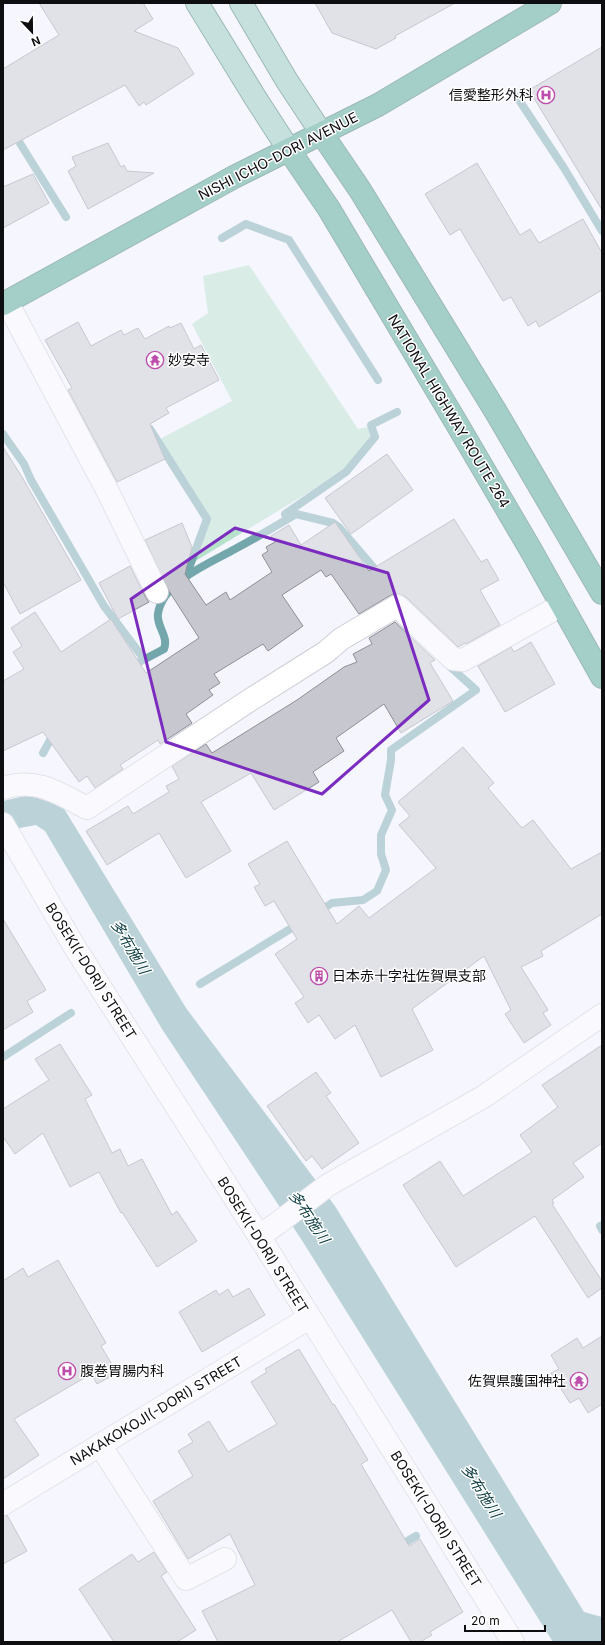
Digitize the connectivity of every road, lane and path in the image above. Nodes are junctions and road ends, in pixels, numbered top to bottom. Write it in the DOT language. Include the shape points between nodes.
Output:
graph roads {
  1 [pos="197,3"];
  2 [pos="240,3"];
  3 [pos="550,3"];
  4 [pos="322,134"];
  5 [pos="289,150"];
  6 [pos="5,303"];
  7 [pos="157,592"];
  8 [pos="602,593"];
  9 [pos="562,605"];
  10 [pos="602,677"];
  11 [pos="3,788"];
  12 [pos="3,824"];
  13 [pos="602,1015"];
  14 [pos="259,1236"];
  15 [pos="309,1318"];
  16 [pos="100,1445"];
  17 [pos="3,1504"];
  18 [pos="226,1559"];
  19 [pos="513,1642"];
  1 -- 5 [label="main road"];
  2 -- 4 [label="main road"];
  3 -- 4 [label="highway, NISHI ICHO-DORI AVENUE"];
  4 -- 5 [label="highway, NISHI ICHO-DORI AVENUE"];
  4 -- 8 [label="highway" via="360,190 496,412"];
  5 -- 6 [label="highway, NISHI ICHO-DORI AVENUE" via="234,177"];
  5 -- 9 [label="highway, NATIONAL HIGHWAY ROUTE 264" via="329,209"];
  6 -- 7 [label="street" via="106,488"];
  9 -- 10 [label="highway, NATIONAL HIGHWAY ROUTE 264"];
  9 -- 11 [label="street" via="464,660 453,659 397,606 340,639 326,652 87,808 35,784"];
  12 -- 14 [label="street, BOSEKI(-DORI) STREET" via="74,946"];
  13 -- 14 [label="street" via="483,1097 328,1185"];
  14 -- 15 [label="street, BOSEKI(-DORI) STREET"];
  15 -- 16 [label="street, NAKAKOKOJI(-DORI) STREET"];
  15 -- 19 [label="street, BOSEKI(-DORI) STREET"];
  16 -- 17 [label="street, NAKAKOKOJI(-DORI) STREET"];
  16 -- 18 [label="street" via="186,1580"];
}
